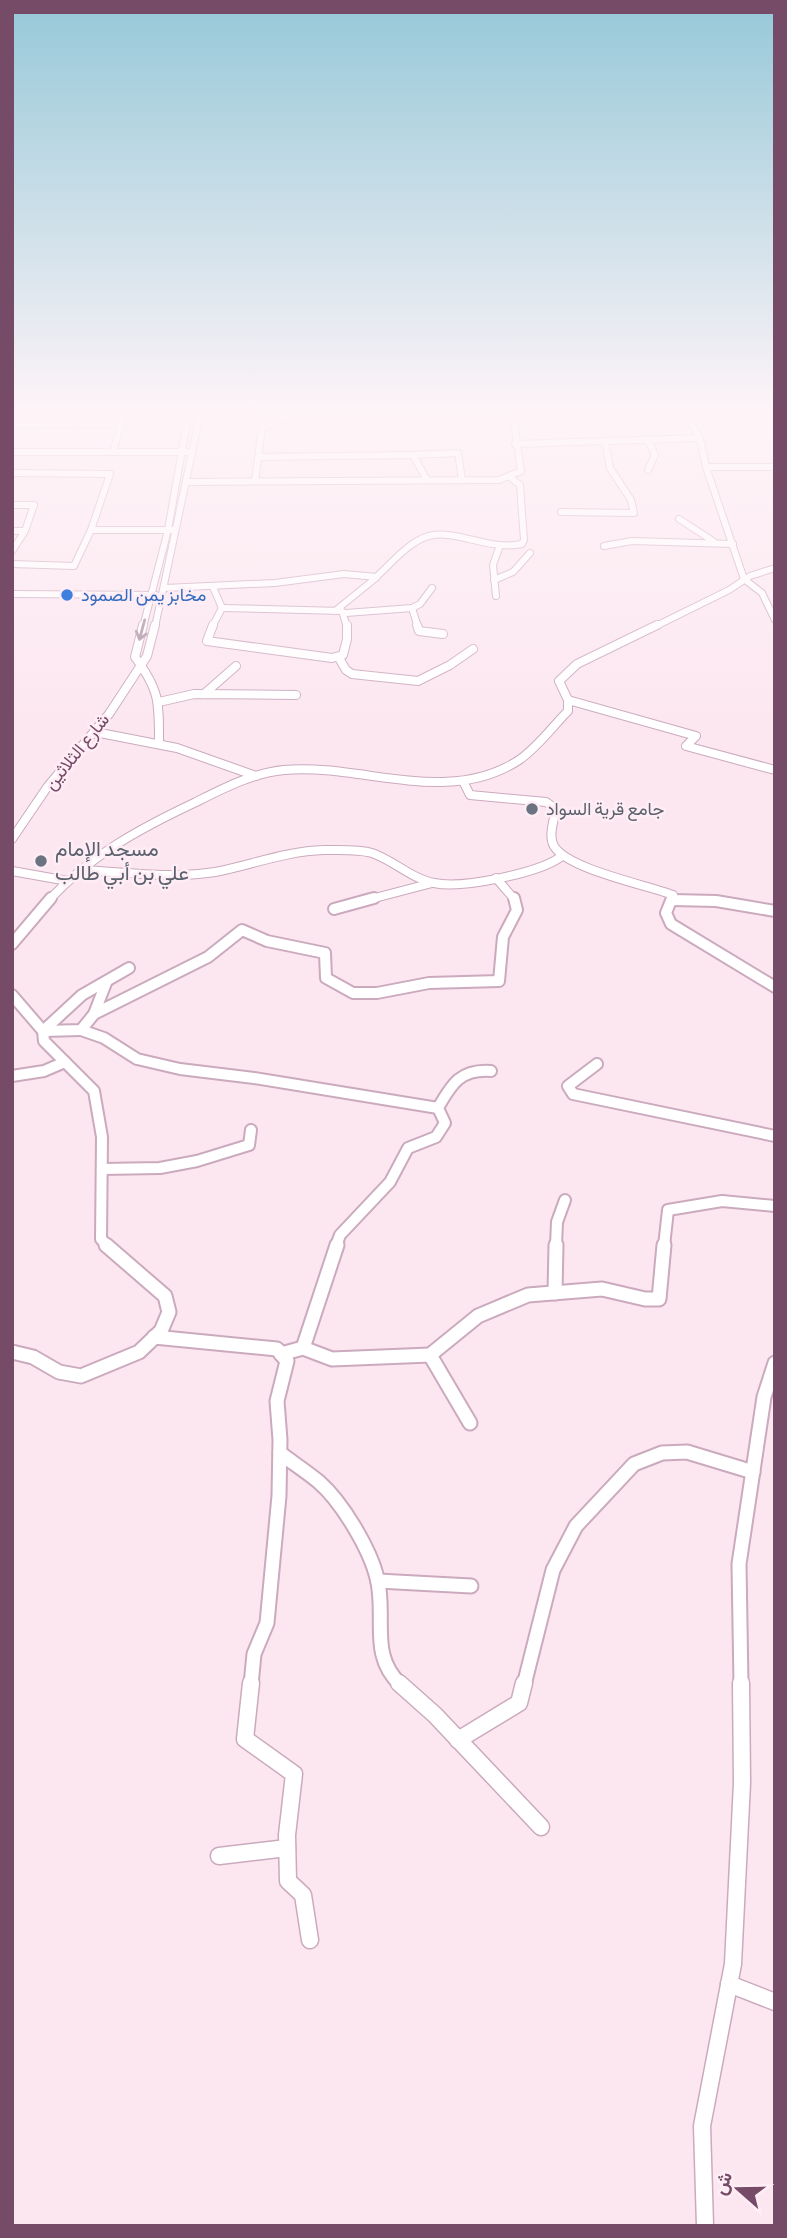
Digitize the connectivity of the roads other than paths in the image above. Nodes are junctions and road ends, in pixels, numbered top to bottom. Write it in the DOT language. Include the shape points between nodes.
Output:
graph roads {
  1 [pos="31,514"];
  2 [pos="96,514"];
  3 [pos="171,514"];
  4 [pos="180,514"];
  5 [pos="522,514"];
  6 [pos="723,514"];
  7 [pos="679,519"];
  8 [pos="90,530"];
  9 [pos="168,530"];
  10 [pos="177,530"];
  11 [pos="12,531"];
  12 [pos="25,531"];
  13 [pos="715,543"];
  14 [pos="733,544"];
  15 [pos="604,546"];
  16 [pos="499,548"];
  17 [pos="12,551"];
  18 [pos="530,554"];
  19 [pos="12,564"];
  20 [pos="775,568"];
  21 [pos="376,576"];
  22 [pos="744,579"];
  23 [pos="494,580"];
  24 [pos="213,587"];
  25 [pos="432,589"];
  26 [pos="163,595"];
  27 [pos="12,596"];
  28 [pos="496,596"];
  29 [pos="151,598"];
  30 [pos="222,608"];
  31 [pos="412,608"];
  32 [pos="335,611"];
  33 [pos="345,614"];
  34 [pos="775,620"];
  35 [pos="443,634"];
  36 [pos="473,649"];
  37 [pos="339,658"];
  38 [pos="139,664"];
  39 [pos="236,666"];
  40 [pos="204,694"];
  41 [pos="296,695"];
  42 [pos="568,700"];
  43 [pos="159,702"];
  44 [pos="95,732"];
  45 [pos="159,743"];
  46 [pos="775,770"];
  47 [pos="256,776"];
  48 [pos="464,781"];
  49 [pos="12,839"];
  50 [pos="562,856"];
  51 [pos="82,870"];
  52 [pos="12,871"];
  53 [pos="496,878"];
  54 [pos="68,881"];
  55 [pos="432,883"];
  56 [pos="672,900"];
  57 [pos="334,909"];
  58 [pos="775,911"];
  59 [pos="12,944"];
  60 [pos="129,968"];
  61 [pos="106,983"];
  62 [pos="775,987"];
  63 [pos="12,995"];
  64 [pos="94,1014"];
  65 [pos="81,1030"];
  66 [pos="43,1031"];
  67 [pos="65,1062"];
  68 [pos="597,1064"];
  69 [pos="491,1071"];
  70 [pos="12,1076"];
  71 [pos="438,1108"];
  72 [pos="251,1130"];
  73 [pos="775,1136"];
  74 [pos="102,1169"];
  75 [pos="565,1200"];
  76 [pos="775,1206"];
  77 [pos="555,1293"];
  78 [pos="154,1337"];
  79 [pos="303,1348"];
  80 [pos="12,1352"];
  81 [pos="281,1354"];
  82 [pos="430,1355"];
  83 [pos="775,1363"];
  84 [pos="470,1423"];
  85 [pos="280,1453"];
  86 [pos="752,1472"];
  87 [pos="378,1581"];
  88 [pos="471,1586"];
  89 [pos="458,1740"];
  90 [pos="541,1827"];
  91 [pos="287,1848"];
  92 [pos="219,1856"];
  93 [pos="310,1940"];
  94 [pos="729,1984"];
  95 [pos="775,2002"];
  96 [pos="705,2226"];
  1 -- 12 [label="street"];
  2 -- 8 [label="street"];
  3 -- 9 [label="street, شارع الثلاثين"];
  4 -- 10 [label="street, شارع الثلاثين"];
  5 -- 16 [label="street" via="522,544"];
  6 -- 14 [label="street"];
  7 -- 13 [label="street"];
  8 -- 9 [label="street"];
  8 -- 19 [label="street" via="74,566"];
  9 -- 10 [label="street"];
  9 -- 29 [label="street, شارع الثلاثين"];
  10 -- 26 [label="street, شارع الثلاثين"];
  11 -- 12 [label="street"];
  12 -- 17 [label="street"];
  13 -- 14 [label="street"];
  13 -- 15 [label="street" via="632,541"];
  14 -- 22 [label="street"];
  16 -- 21 [label="street" via="427,537"];
  16 -- 23 [label="street"];
  18 -- 23 [label="street" via="513,572"];
  20 -- 22 [label="street"];
  21 -- 24 [label="street" via="344,574"];
  21 -- 32 [label="street"];
  22 -- 34 [label="street" via="762,593"];
  22 -- 42 [label="street" via="577,664 559,681"];
  23 -- 28 [label="street"];
  24 -- 26 [label="street"];
  24 -- 30 [label="street"];
  25 -- 31 [label="street"];
  26 -- 29 [label="street"];
  26 -- 38 [label="street, شارع الثلاثين" via="147,656"];
  27 -- 29 [label="street"];
  29 -- 38 [label="street, شارع الثلاثين, one-way" via="135,657"];
  30 -- 32 [label="street"];
  30 -- 37 [label="street" via="207,641"];
  31 -- 33 [label="street"];
  31 -- 35 [label="street" via="419,631"];
  32 -- 33 [label="street"];
  33 -- 37 [label="street" via="347,648"];
  36 -- 37 [label="street" via="418,681 352,674"];
  38 -- 43 [label="street" via="151,679"];
  38 -- 44 [label="street, شارع الثلاثين"];
  39 -- 40 [label="street"];
  40 -- 41 [label="street"];
  40 -- 43 [label="street"];
  42 -- 46 [label="street" via="696,736 686,746"];
  42 -- 48 [label="street" via="568,711 519,760 486,777"];
  43 -- 45 [label="street"];
  44 -- 45 [label="street"];
  44 -- 49 [label="street, شارع الثلاثين" via="48,786"];
  45 -- 47 [label="street" via="222,760"];
  47 -- 48 [label="street" via="323,769"];
  47 -- 51 [label="street" via="131,833"];
  48 -- 50 [label="street" via="470,795 547,802 556,809 551,834"];
  50 -- 53 [label="street" via="534,871"];
  50 -- 56 [label="street" via="579,866 654,887 673,895"];
  51 -- 54 [label="street"];
  51 -- 55 [label="street" via="180,875 324,850 371,853"];
  52 -- 54 [label="street"];
  53 -- 55 [label="street"];
  53 -- 64 [label="street" via="518,906 502,940 499,981 429,983 354,993 326,978 325,953 267,941 242,930 208,957"];
  54 -- 59 [label="street"];
  55 -- 57 [label="street"];
  56 -- 58 [label="street" via="716,901"];
  56 -- 62 [label="street" via="666,913 671,924"];
  60 -- 61 [label="street"];
  61 -- 64 [label="street"];
  61 -- 66 [label="street" via="82,995"];
  63 -- 66 [label="street"];
  64 -- 65 [label="street"];
  65 -- 66 [label="street"];
  65 -- 71 [label="street" via="137,1059 180,1069"];
  66 -- 67 [label="street" via="44,1041"];
  67 -- 70 [label="street"];
  67 -- 74 [label="street" via="94,1091 101,1118"];
  68 -- 73 [label="street" via="568,1086 573,1094"];
  69 -- 71 [label="street" via="467,1070 457,1076"];
  71 -- 79 [label="street" via="445,1122 436,1137 408,1148 390,1182 340,1235"];
  72 -- 74 [label="street" via="248,1145 197,1161 160,1168"];
  74 -- 78 [label="street" via="101,1239 164,1296 169,1312"];
  75 -- 77 [label="street" via="557,1222"];
  76 -- 77 [label="street" via="725,1199 668,1210 659,1299 602,1289"];
  77 -- 82 [label="street" via="528,1295 478,1315"];
  78 -- 80 [label="street" via="139,1352 81,1376"];
  78 -- 81 [label="street" via="277,1349"];
  79 -- 81 [label="street"];
  79 -- 82 [label="street" via="332,1359"];
  81 -- 85 [label="street" via="287,1361 277,1401"];
  82 -- 84 [label="street"];
  83 -- 86 [label="street" via="764,1397"];
  85 -- 87 [label="street" via="328,1492 347,1517"];
  85 -- 91 [label="street" via="267,1623 254,1654 245,1739 294,1773"];
  86 -- 89 [label="street" via="687,1452 662,1453 634,1464 576,1526 553,1570 519,1703"];
  86 -- 94 [label="street" via="739,1564 742,1783"];
  87 -- 88 [label="street"];
  87 -- 89 [label="street" via="379,1632 387,1672"];
  89 -- 90 [label="street"];
  91 -- 92 [label="street"];
  91 -- 93 [label="street" via="288,1881 303,1895"];
  94 -- 95 [label="street"];
  94 -- 96 [label="street" via="702,2126"];
}
